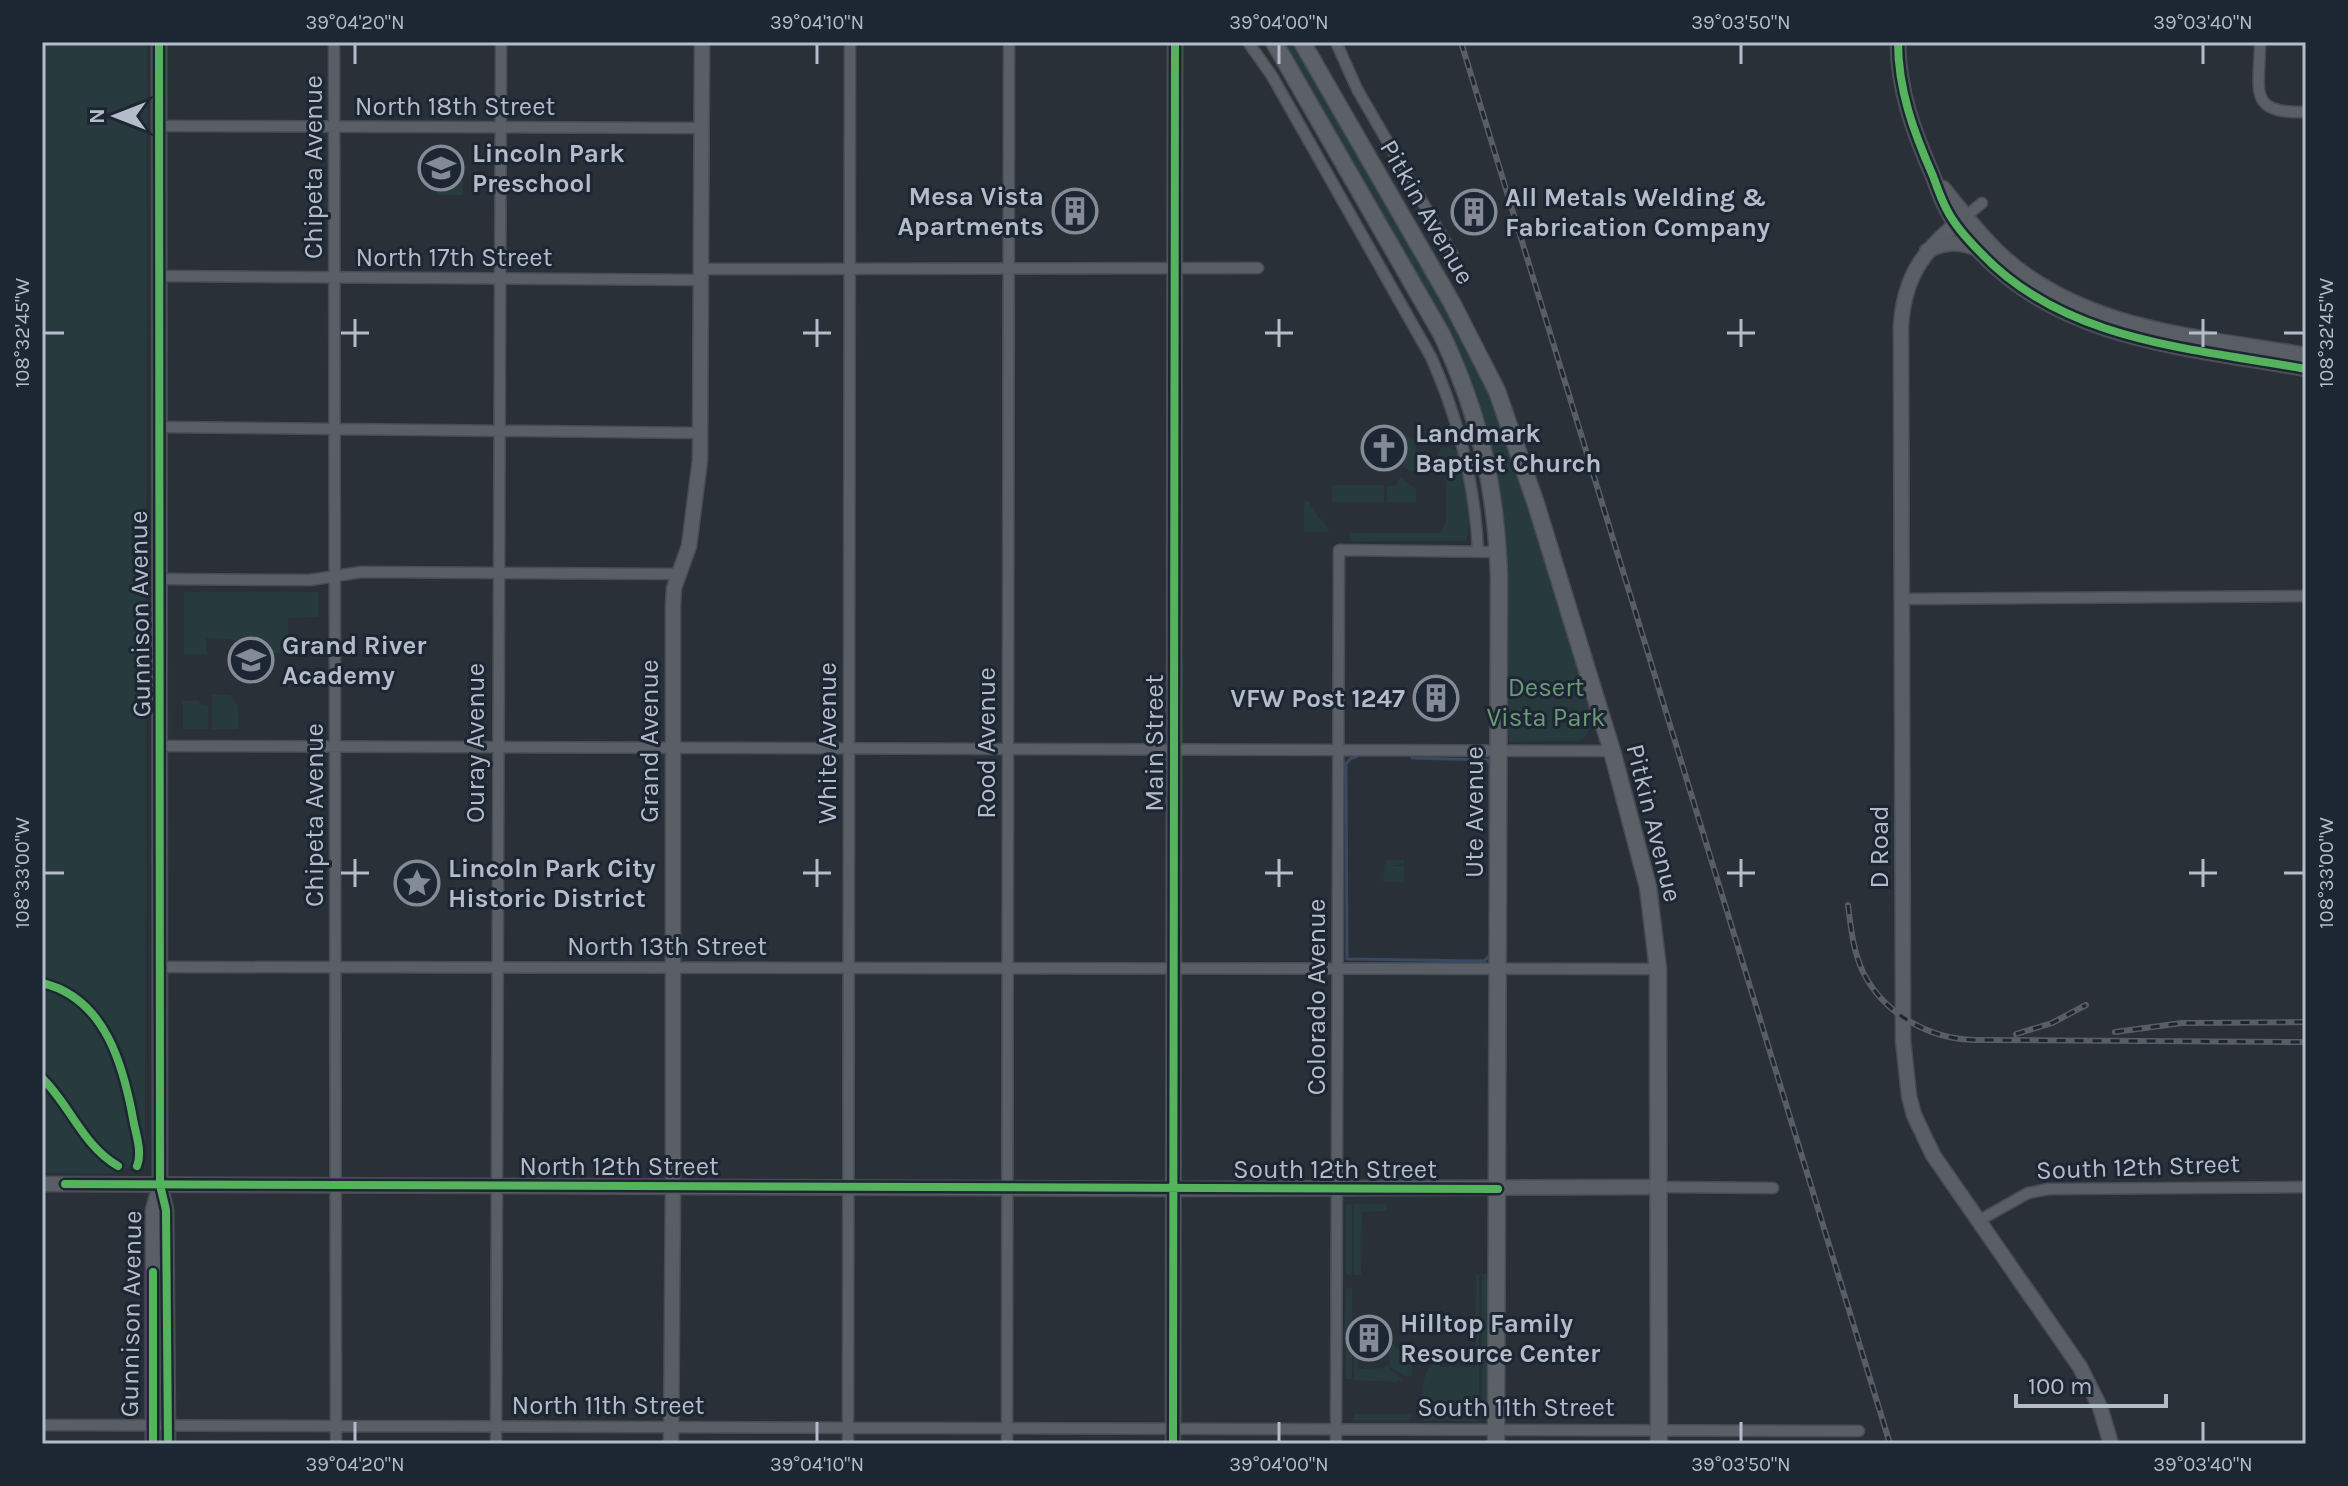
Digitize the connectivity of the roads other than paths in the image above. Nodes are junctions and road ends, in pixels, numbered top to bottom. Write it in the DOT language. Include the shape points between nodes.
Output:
graph roads {
  1 [pos="159,42"];
  2 [pos="334,42"];
  3 [pos="501,42"];
  4 [pos="702,42"];
  5 [pos="850,42"];
  6 [pos="1009,42"];
  7 [pos="1178,42"];
  8 [pos="1248,42"];
  9 [pos="1274,42"];
  10 [pos="1302,42"];
  11 [pos="1336,42"];
  12 [pos="1898,42"];
  13 [pos="2260,42"];
  14 [pos="2306,112"];
  15 [pos="159,126"];
  16 [pos="335,127"];
  17 [pos="501,128"];
  18 [pos="702,128"];
  19 [pos="1982,203"];
  20 [pos="1961,220"];
  21 [pos="1976,248"];
  22 [pos="1927,251"];
  23 [pos="1453,255"];
  24 [pos="1175,268"];
  25 [pos="1258,268"];
  26 [pos="849,269"];
  27 [pos="1008,269"];
  28 [pos="702,275"];
  29 [pos="158,276"];
  30 [pos="336,278"];
  31 [pos="500,279"];
  32 [pos="2306,355"];
  33 [pos="2306,369"];
  34 [pos="158,427"];
  35 [pos="336,429"];
  36 [pos="500,432"];
  37 [pos="700,433"];
  38 [pos="1478,551"];
  39 [pos="1498,552"];
  40 [pos="500,573"];
  41 [pos="679,574"];
  42 [pos="337,577"];
  43 [pos="158,579"];
  44 [pos="2306,596"];
  45 [pos="1902,599"];
  46 [pos="162,746"];
  47 [pos="336,747"];
  48 [pos="497,748"];
  49 [pos="673,748"];
  50 [pos="849,749"];
  51 [pos="1008,749"];
  52 [pos="1174,749"];
  53 [pos="1338,750"];
  54 [pos="1498,750"];
  55 [pos="1612,751"];
  56 [pos="161,967"];
  57 [pos="337,967"];
  58 [pos="497,967"];
  59 [pos="673,968"];
  60 [pos="848,969"];
  61 [pos="1008,969"];
  62 [pos="1173,969"];
  63 [pos="1658,969"];
  64 [pos="1338,970"];
  65 [pos="1498,970"];
  66 [pos="42,1184"];
  67 [pos="160,1185"];
  68 [pos="337,1185"];
  69 [pos="496,1186"];
  70 [pos="673,1186"];
  71 [pos="1660,1187"];
  72 [pos="2306,1187"];
  73 [pos="848,1188"];
  74 [pos="1007,1188"];
  75 [pos="1337,1188"];
  76 [pos="1773,1188"];
  77 [pos="1173,1189"];
  78 [pos="1498,1189"];
  79 [pos="1978,1221"];
  80 [pos="42,1425"];
  81 [pos="160,1426"];
  82 [pos="336,1426"];
  83 [pos="496,1426"];
  84 [pos="671,1427"];
  85 [pos="848,1427"];
  86 [pos="1007,1427"];
  87 [pos="1173,1428"];
  88 [pos="1336,1429"];
  89 [pos="1859,1431"];
  90 [pos="1496,1437"];
  91 [pos="1659,1437"];
  92 [pos="153,1444"];
  93 [pos="168,1444"];
  94 [pos="336,1444"];
  95 [pos="496,1444"];
  96 [pos="671,1444"];
  97 [pos="848,1444"];
  98 [pos="1007,1444"];
  99 [pos="1173,1444"];
  100 [pos="1336,1444"];
  101 [pos="2111,1444"];
  1 -- 15 [label="street, Gunnison Avenue"];
  2 -- 16 [label="street, Chipeta Avenue"];
  3 -- 17 [label="street, Ouray Avenue"];
  4 -- 18 [label="street, Grand Avenue"];
  5 -- 26 [label="street, White Avenue"];
  6 -- 27 [label="street, Rood Avenue"];
  7 -- 24 [label="street, Main Street"];
  8 -- 38 [label="street" via="1431,357 1460,437"];
  9 -- 39 [label="main road, Ute Avenue" via="1457,369 1487,462"];
  10 -- 55 [label="main road, Pitkin Avenue" via="1497,391"];
  11 -- 23 [label="street" via="1357,89"];
  12 -- 20 [label="main road" via="1906,105 1922,153"];
  13 -- 14 [label="street" via="2260,96 2265,106 2276,112"];
  15 -- 16 [label="street, North 18th Street"];
  15 -- 29 [label="street, Gunnison Avenue"];
  16 -- 17 [label="street, North 18th Street"];
  16 -- 30 [label="street, Chipeta Avenue"];
  17 -- 18 [label="street, North 18th Street"];
  17 -- 31 [label="street, Ouray Avenue"];
  18 -- 28 [label="street, Grand Avenue"];
  19 -- 20 [label="street"];
  20 -- 21 [label="main road"];
  20 -- 22 [label="street, D Road"];
  20 -- 32 [label="main road" via="2021,271 2097,314"];
  21 -- 22 [label="main road" via="1953,242"];
  21 -- 33 [label="main road" via="2022,288 2092,326"];
  22 -- 45 [label="street, D Road" via="1909,281 1901,326"];
  24 -- 25 [label="street, North 17th Street"];
  24 -- 27 [label="street, North 17th Street"];
  24 -- 52 [label="street, Main Street"];
  26 -- 27 [label="street, North 17th Street"];
  26 -- 28 [label="street, North 17th Street"];
  26 -- 50 [label="street, White Avenue"];
  27 -- 51 [label="street, Rood Avenue"];
  28 -- 31 [label="street, North 17th Street"];
  28 -- 37 [label="street, Grand Avenue"];
  29 -- 30 [label="street, North 17th Street"];
  29 -- 34 [label="street, Gunnison Avenue"];
  30 -- 31 [label="street, North 17th Street"];
  30 -- 35 [label="street, Chipeta Avenue"];
  31 -- 36 [label="street, Ouray Avenue"];
  34 -- 35 [label="street"];
  34 -- 43 [label="street, Gunnison Avenue"];
  35 -- 36 [label="street"];
  35 -- 42 [label="street, Chipeta Avenue"];
  36 -- 37 [label="street"];
  36 -- 40 [label="street, Ouray Avenue"];
  37 -- 41 [label="street, Grand Avenue" via="693,523"];
  38 -- 39 [label="street"];
  38 -- 53 [label="street, Colorado Avenue" via="1339,550"];
  39 -- 54 [label="main road, Ute Avenue"];
  40 -- 41 [label="street"];
  40 -- 42 [label="street" via="361,572"];
  40 -- 48 [label="street, Ouray Avenue"];
  41 -- 49 [label="street, Grand Avenue" via="673,606"];
  42 -- 43 [label="street"];
  42 -- 47 [label="street, Chipeta Avenue"];
  43 -- 46 [label="street, Gunnison Avenue"];
  44 -- 45 [label="street"];
  45 -- 79 [label="street, D Road" via="1906,1078 1914,1115 1933,1155"];
  46 -- 47 [label="street"];
  46 -- 56 [label="street, Gunnison Avenue"];
  47 -- 48 [label="street"];
  47 -- 57 [label="street, Chipeta Avenue"];
  48 -- 49 [label="street"];
  48 -- 58 [label="street, Ouray Avenue"];
  49 -- 50 [label="street"];
  49 -- 59 [label="street, Grand Avenue"];
  50 -- 51 [label="street"];
  50 -- 60 [label="street, White Avenue"];
  51 -- 52 [label="street"];
  51 -- 61 [label="street, Rood Avenue"];
  52 -- 53 [label="street"];
  52 -- 62 [label="street, Main Street"];
  53 -- 54 [label="street"];
  53 -- 64 [label="street, Colorado Avenue"];
  54 -- 55 [label="street"];
  54 -- 65 [label="main road, Ute Avenue"];
  55 -- 63 [label="main road, Pitkin Avenue" via="1648,887"];
  56 -- 57 [label="street, North 13th Street"];
  56 -- 67 [label="street, Gunnison Avenue"];
  57 -- 58 [label="street, North 13th Street"];
  57 -- 68 [label="street, Chipeta Avenue"];
  58 -- 59 [label="street, North 13th Street"];
  58 -- 69 [label="street, Ouray Avenue"];
  59 -- 60 [label="street, North 13th Street"];
  59 -- 70 [label="street, Grand Avenue"];
  60 -- 61 [label="street, North 13th Street"];
  60 -- 73 [label="street, White Avenue"];
  61 -- 62 [label="street, North 13th Street"];
  61 -- 74 [label="street, Rood Avenue"];
  62 -- 64 [label="street, North 13th Street"];
  62 -- 77 [label="street, Main Street"];
  63 -- 65 [label="street, North 13th Street"];
  63 -- 71 [label="main road, Pitkin Avenue"];
  64 -- 65 [label="street, North 13th Street"];
  64 -- 75 [label="street, Colorado Avenue"];
  65 -- 78 [label="main road, Ute Avenue"];
  66 -- 67 [label="main road, North 12th Street"];
  67 -- 68 [label="main road, North 12th Street"];
  67 -- 81 [label="street, Gunnison Avenue" via="166,1210"];
  68 -- 69 [label="main road, North 12th Street"];
  68 -- 82 [label="street, Chipeta Avenue"];
  69 -- 70 [label="main road, North 12th Street"];
  69 -- 83 [label="street, Ouray Avenue"];
  70 -- 73 [label="main road, North 12th Street"];
  70 -- 84 [label="main road, Grand Avenue"];
  71 -- 76 [label="street, South 12th Street"];
  71 -- 78 [label="main road, South 12th Street"];
  71 -- 91 [label="main road, Pitkin Avenue"];
  72 -- 79 [label="street, South 12th Street" via="2049,1189 2028,1193"];
  73 -- 74 [label="main road, North 12th Street"];
  73 -- 85 [label="street, White Avenue"];
  74 -- 77 [label="main road, North 12th Street"];
  74 -- 86 [label="street, Rood Avenue"];
  75 -- 77 [label="main road, South 12th Street"];
  75 -- 78 [label="main road, South 12th Street"];
  75 -- 88 [label="street, Colorado Avenue"];
  77 -- 87 [label="street, Main Street"];
  78 -- 90 [label="main road, Ute Avenue"];
  79 -- 101 [label="street, D Road" via="2080,1367"];
  80 -- 81 [label="street, North 11th Street"];
  81 -- 82 [label="street, North 11th Street"];
  81 -- 92 [label="street, Gunnison Avenue"];
  81 -- 93 [label="street, Gunnison Avenue"];
  82 -- 83 [label="street, North 11th Street"];
  82 -- 94 [label="street, Chipeta Avenue"];
  83 -- 84 [label="street, North 11th Street"];
  83 -- 95 [label="street, Ouray Avenue"];
  84 -- 85 [label="street, North 11th Street"];
  84 -- 96 [label="main road, Grand Avenue"];
  85 -- 86 [label="street, North 11th Street"];
  85 -- 97 [label="street, White Avenue"];
  86 -- 87 [label="street, North 11th Street"];
  86 -- 98 [label="street, Rood Avenue"];
  87 -- 88 [label="street, South 11th Street"];
  87 -- 99 [label="street, Main Street"];
  88 -- 90 [label="street, South 11th Street"];
  88 -- 100 [label="street, Colorado Avenue"];
  89 -- 91 [label="street, South 11th Street"];
  90 -- 91 [label="street, South 11th Street"];
}
